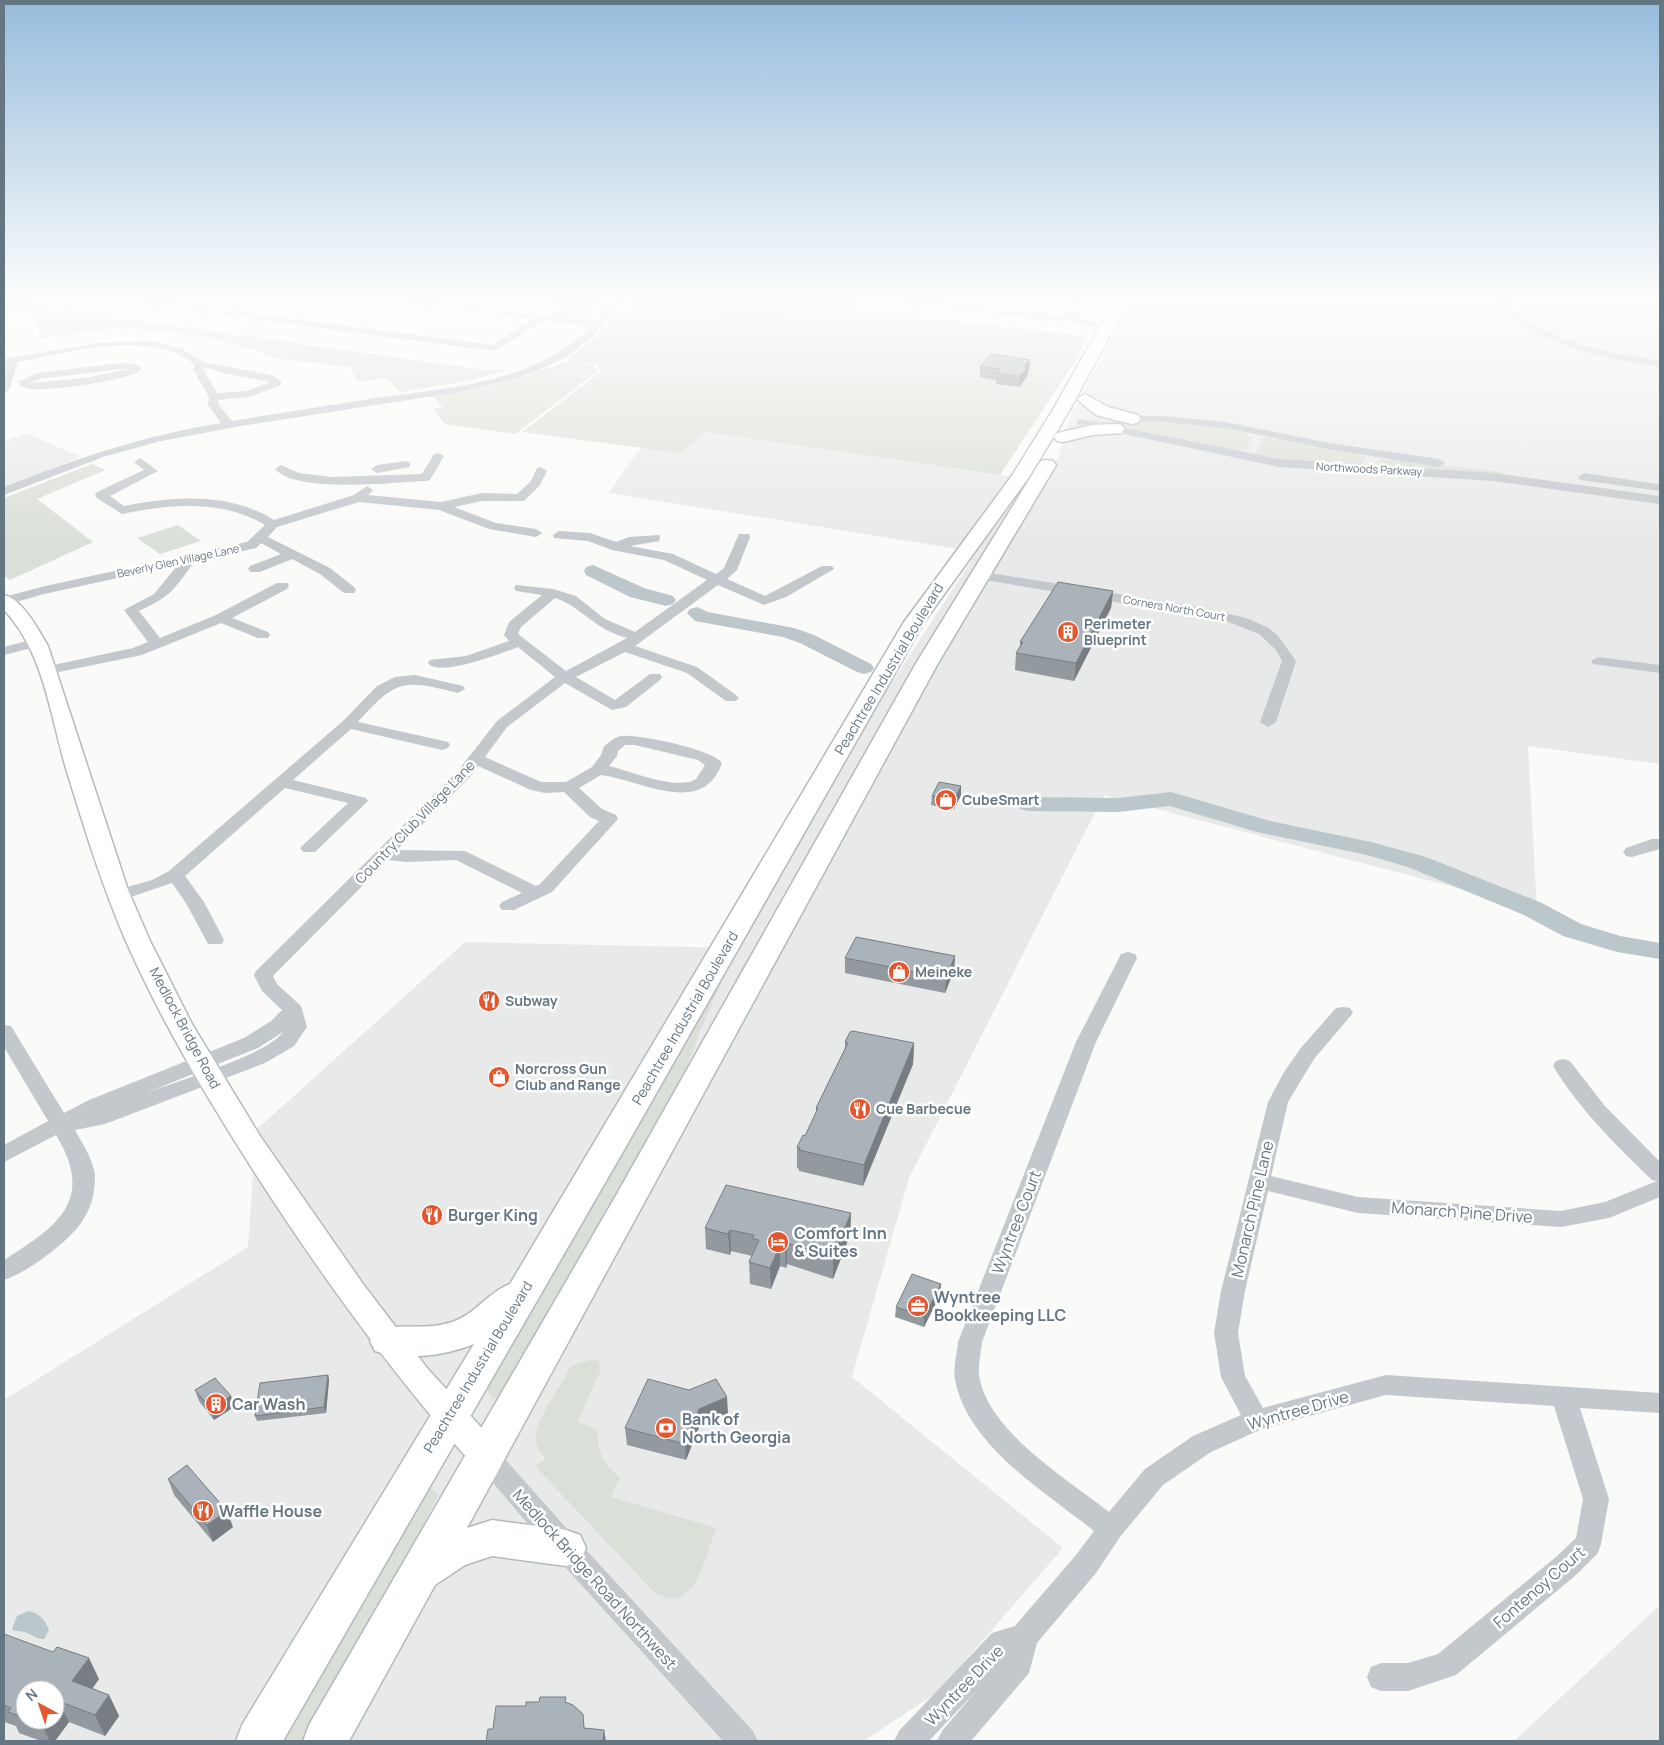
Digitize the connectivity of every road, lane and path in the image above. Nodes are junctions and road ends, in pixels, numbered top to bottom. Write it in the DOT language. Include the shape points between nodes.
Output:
graph roads {
  1 [pos="25,383"];
  2 [pos="55,383"];
  3 [pos="206,383"];
  4 [pos="276,383"];
  5 [pos="473,383"];
  6 [pos="1076,383"];
  7 [pos="1094,383"];
  8 [pos="214,397"];
  9 [pos="1086,398"];
  10 [pos="1132,419"];
  11 [pos="1076,425"];
  12 [pos="228,426"];
  13 [pos="1116,429"];
  14 [pos="438,456"];
  15 [pos="140,462"];
  16 [pos="406,465"];
  17 [pos="281,469"];
  18 [pos="541,471"];
  19 [pos="312,478"];
  20 [pos="370,480"];
  21 [pos="1660,488"];
  22 [pos="4,492"];
  23 [pos="358,498"];
  24 [pos="1660,500"];
  25 [pos="441,506"];
  26 [pos="122,510"];
  27 [pos="133,518"];
  28 [pos="272,524"];
  29 [pos="536,533"];
  30 [pos="558,534"];
  31 [pos="744,537"];
  32 [pos="260,538"];
  33 [pos="654,538"];
  34 [pos="617,547"];
  35 [pos="294,554"];
  36 [pos="188,560"];
  37 [pos="255,569"];
  38 [pos="827,569"];
  39 [pos="979,576"];
  40 [pos="717,579"];
  41 [pos="282,586"];
  42 [pos="521,588"];
  43 [pos="349,590"];
  44 [pos="553,593"];
  45 [pos="5,601"];
  46 [pos="221,618"];
  47 [pos="263,634"];
  48 [pos="38,642"];
  49 [pos="519,642"];
  50 [pos="631,642"];
  51 [pos="157,644"];
  52 [pos="4,651"];
  53 [pos="1598,661"];
  54 [pos="435,663"];
  55 [pos="1660,669"];
  56 [pos="49,670"];
  57 [pos="565,677"];
  58 [pos="655,677"];
  59 [pos="458,689"];
  60 [pos="731,698"];
  61 [pos="1268,722"];
  62 [pos="348,724"];
  63 [pos="442,745"];
  64 [pos="476,759"];
  65 [pos="598,770"];
  66 [pos="281,782"];
  67 [pos="569,787"];
  68 [pos="1660,844"];
  69 [pos="309,848"];
  70 [pos="1632,852"];
  71 [pos="386,854"];
  72 [pos="175,875"];
  73 [pos="537,892"];
  74 [pos="119,894"];
  75 [pos="508,906"];
  76 [pos="215,940"];
  77 [pos="1128,958"];
  78 [pos="1343,1013"];
  79 [pos="4,1030"];
  80 [pos="1562,1066"];
  81 [pos="205,1069"];
  82 [pos="61,1125"];
  83 [pos="4,1154"];
  84 [pos="1660,1174"];
  85 [pos="1261,1181"];
  86 [pos="1660,1188"];
  87 [pos="4,1270"];
  88 [pos="530,1280"];
  89 [pos="388,1341"];
  90 [pos="1564,1396"];
  91 [pos="1660,1403"];
  92 [pos="449,1415"];
  93 [pos="1257,1420"];
  94 [pos="487,1457"];
  95 [pos="1110,1529"];
  96 [pos="566,1548"];
  97 [pos="419,1574"];
  98 [pos="1024,1637"];
  99 [pos="1381,1677"];
  100 [pos="258,1741"];
  101 [pos="324,1741"];
  102 [pos="743,1741"];
  103 [pos="909,1741"];
  104 [pos="952,1741"];
  1 -- 2 [label="street" via="30,386"];
  3 -- 8 [label="street"];
  4 -- 8 [label="street" via="249,394"];
  5 -- 12 [label="street"];
  6 -- 88 [label="highway, Peachtree Industrial Boulevard" via="1019,478 914,622"];
  7 -- 9 [label="highway, Peachtree Industrial Boulevard"];
  8 -- 12 [label="street" via="214,408 225,418"];
  9 -- 10 [label="highway" via="1102,410"];
  9 -- 11 [label="highway, Peachtree Industrial Boulevard"];
  10 -- 11 [label="street, Northwoods Parkway"];
  10 -- 21 [label="street, Northwoods Parkway" via="1225,424 1329,446 1460,466"];
  11 -- 13 [label="street, Northwoods Parkway"];
  11 -- 13 [label="highway" via="1086,431"];
  11 -- 39 [label="highway, Peachtree Industrial Boulevard"];
  12 -- 22 [label="street" via="135,444 62,468"];
  13 -- 24 [label="street, Northwoods Parkway" via="1279,463 1493,477"];
  14 -- 20 [label="street" via="426,477"];
  15 -- 26 [label="street" via="157,475 101,495"];
  16 -- 19 [label="street"];
  17 -- 19 [label="street" via="296,476"];
  18 -- 25 [label="street" via="536,482 520,498 482,497"];
  19 -- 20 [label="street"];
  20 -- 23 [label="street" via="364,494"];
  23 -- 25 [label="street"];
  23 -- 28 [label="street"];
  25 -- 29 [label="street" via="493,526"];
  26 -- 27 [label="street"];
  26 -- 28 [label="street" via="155,504 228,505 259,514"];
  28 -- 32 [label="street, Beverly Glen Village Lane"];
  30 -- 34 [label="street" via="590,536"];
  31 -- 40 [label="street, Country Club Village Lane" via="730,570"];
  32 -- 35 [label="street"];
  32 -- 36 [label="street, Beverly Glen Village Lane" via="251,545"];
  33 -- 34 [label="street" via="629,540"];
  34 -- 40 [label="street" via="679,560"];
  35 -- 37 [label="street"];
  35 -- 43 [label="street"];
  36 -- 45 [label="street, Beverly Glen Village Lane"];
  36 -- 51 [label="street" via="159,597 131,610"];
  38 -- 40 [label="street" via="764,601"];
  39 -- 61 [label="street, Corners North Court" via="1203,612 1240,620 1265,630 1282,647 1289,661"];
  39 -- 94 [label="highway, Peachtree Industrial Boulevard"];
  40 -- 50 [label="street, Country Club Village Lane"];
  41 -- 46 [label="street"];
  42 -- 44 [label="street"];
  44 -- 49 [label="street" via="514,625 511,636"];
  44 -- 50 [label="street" via="570,599"];
  45 -- 48 [label="main road, Medlock Bridge Road" via="20,615"];
  46 -- 47 [label="street"];
  46 -- 51 [label="street"];
  48 -- 52 [label="street"];
  48 -- 56 [label="main road, Medlock Bridge Road"];
  49 -- 54 [label="street" via="468,660"];
  49 -- 57 [label="street"];
  50 -- 57 [label="street, Country Club Village Lane"];
  50 -- 60 [label="street" via="692,670"];
  51 -- 56 [label="street" via="137,652"];
  53 -- 55 [label="street"];
  56 -- 74 [label="main road, Medlock Bridge Road" via="65,732"];
  57 -- 58 [label="street" via="607,703 618,705"];
  57 -- 64 [label="street, Country Club Village Lane" via="502,724"];
  59 -- 62 [label="street" via="408,679 394,683 371,699"];
  62 -- 63 [label="street"];
  62 -- 66 [label="street"];
  64 -- 67 [label="street" via="500,768 512,777 545,788"];
  64 -- 71 [label="street, Country Club Village Lane"];
  65 -- 65 [label="street" via="609,756 610,749 621,741 635,740 704,757 714,763 707,778 695,786 674,787"];
  65 -- 67 [label="street"];
  66 -- 69 [label="street" via="360,801"];
  66 -- 72 [label="street"];
  67 -- 73 [label="street" via="596,813 610,819 546,888"];
  68 -- 70 [label="street"];
  71 -- 73 [label="street" via="407,857 459,855"];
  71 -- 81 [label="street, Country Club Village Lane" via="263,975 269,987 294,1010 297,1027 287,1041 258,1058"];
  72 -- 74 [label="street" via="158,884"];
  72 -- 76 [label="street" via="195,902"];
  73 -- 75 [label="street"];
  74 -- 81 [label="main road, Medlock Bridge Road" via="139,941"];
  77 -- 95 [label="street, Wyntree Court" via="1086,1042 1010,1237 970,1342 967,1379 980,1414 1011,1450"];
  78 -- 85 [label="street, Monarch Pine Lane" via="1307,1054 1278,1102"];
  79 -- 82 [label="street"];
  80 -- 84 [label="street" via="1619,1136"];
  81 -- 82 [label="street, Country Club Village Lane" via="98,1119"];
  81 -- 89 [label="main road, Medlock Bridge Road" via="289,1203"];
  82 -- 83 [label="street, Country Club Village Lane"];
  82 -- 87 [label="street" via="84,1174 82,1200 74,1216 43,1246"];
  85 -- 86 [label="street, Monarch Pine Drive" via="1358,1205 1561,1219 1609,1210"];
  85 -- 93 [label="street, Monarch Pine Lane" via="1226,1332 1233,1377"];
  88 -- 89 [label="highway" via="491,1317 467,1334 445,1340"];
  88 -- 92 [label="highway, Peachtree Industrial Boulevard"];
  89 -- 92 [label="main road, Medlock Bridge Road"];
  90 -- 91 [label="street, Wyntree Drive"];
  90 -- 93 [label="street, Wyntree Drive" via="1386,1385"];
  90 -- 99 [label="street, Fontenoy Court" via="1596,1499 1588,1544 1446,1665 1408,1677"];
  92 -- 94 [label="main road, Medlock Bridge Road Northwest"];
  92 -- 100 [label="highway, Peachtree Industrial Boulevard"];
  93 -- 95 [label="street, Wyntree Drive" via="1202,1444 1154,1478"];
  94 -- 96 [label="street, Medlock Bridge Road Northwest"];
  94 -- 97 [label="highway, Peachtree Industrial Boulevard"];
  95 -- 98 [label="street, Wyntree Drive" via="1086,1564"];
  96 -- 97 [label="highway" via="492,1538 452,1551"];
  96 -- 102 [label="street, Medlock Bridge Road Northwest"];
  97 -- 101 [label="highway, Peachtree Industrial Boulevard"];
  98 -- 103 [label="street, Wyntree Drive" via="1002,1644"];
  98 -- 104 [label="street, Wyntree Drive" via="1019,1663"];
}
